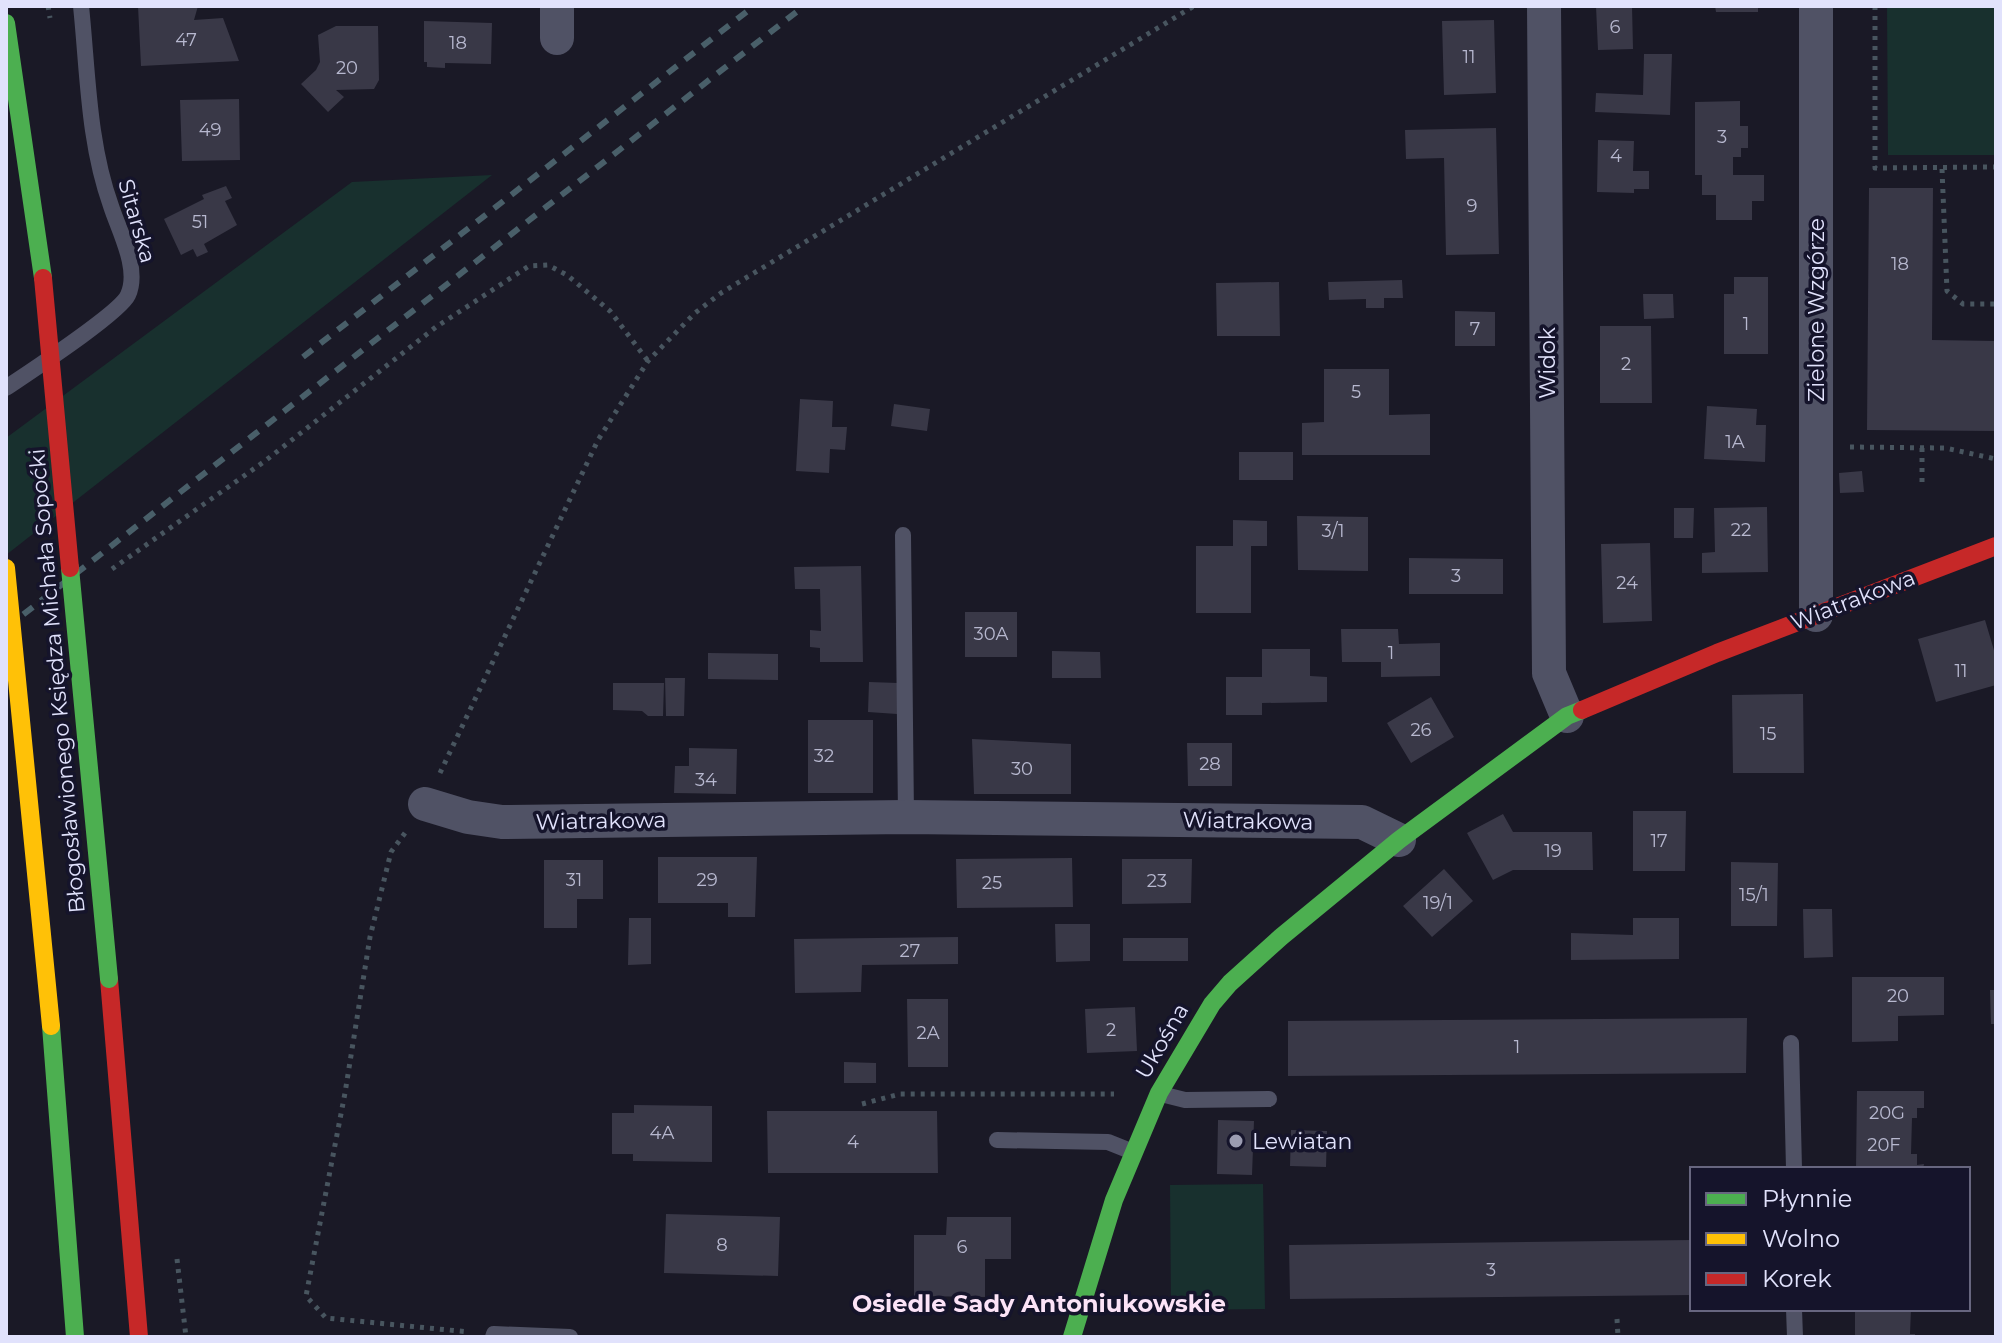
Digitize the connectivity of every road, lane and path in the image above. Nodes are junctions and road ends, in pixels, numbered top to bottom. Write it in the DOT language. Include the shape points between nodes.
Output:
graph roads {
  1 [pos="81,6"];
  2 [pos="1194,6"];
  3 [pos="1544,6"];
  4 [pos="1816,6"];
  5 [pos="1875,6"];
  6 [pos="6,23"];
  7 [pos="1996,167"];
  8 [pos="1942,169"];
  9 [pos="1996,304"];
  10 [pos="648,361"];
  11 [pos="6,388"];
  12 [pos="1845,447"];
  13 [pos="1922,448"];
  14 [pos="1996,459"];
  15 [pos="1922,488"];
  16 [pos="903,535"];
  17 [pos="1996,546"];
  18 [pos="6,568"];
  19 [pos="111,570"];
  20 [pos="1816,615"];
  21 [pos="1567,716"];
  22 [pos="425,804"];
  23 [pos="906,817"];
  24 [pos="1399,840"];
  25 [pos="1791,1043"];
  26 [pos="1159,1093"];
  27 [pos="1269,1099"];
  28 [pos="862,1104"];
  29 [pos="997,1140"];
  30 [pos="1134,1153"];
  31 [pos="1794,1167"];
  32 [pos="1794,1311"];
  33 [pos="1617,1319"];
  34 [pos="494,1336"];
  35 [pos="75,1337"];
  36 [pos="139,1337"];
  37 [pos="570,1337"];
  38 [pos="1072,1337"];
  39 [pos="1618,1337"];
  40 [pos="1795,1337"];
  1 -- 11 [label="lane, Sitarska" via="95,156 125,248 131,276 128,296"];
  2 -- 10 [label="path" via="721,293"];
  3 -- 21 [label="street, Widok" via="1549,673"];
  4 -- 20 [label="street, Zielone Wzgórze"];
  5 -- 8 [label="path" via="1875,168"];
  6 -- 36 [label="street, Błogosławionego Księdza Michała Sopoćki, bridge" via="43,278"];
  7 -- 8 [label="path"];
  8 -- 9 [label="path" via="1947,291 1963,304"];
  10 -- 19 [label="path" via="610,311 567,275 548,265 529,266 436,327 265,461"];
  10 -- 22 [label="path" via="598,440"];
  12 -- 13 [label="path"];
  13 -- 14 [label="path"];
  13 -- 15 [label="path"];
  16 -- 23 [label="lane"];
  17 -- 20 [label="street, Wiatrakowa"];
  18 -- 35 [label="street, Błogosławionego Księdza Michała Sopoćki, bridge"];
  20 -- 21 [label="street, Wiatrakowa"];
  21 -- 24 [label="street, Wiatrakowa"];
  22 -- 23 [label="street, Wiatrakowa" via="502,822"];
  22 -- 34 [label="path" via="391,852 306,1296 326,1318"];
  23 -- 24 [label="street, Wiatrakowa" via="1362,822"];
  24 -- 26 [label="street, Ukośna" via="1230,983 1200,1022"];
  25 -- 31 [label="lane"];
  26 -- 27 [label="lane" via="1185,1100"];
  26 -- 28 [label="path" via="900,1094"];
  26 -- 30 [label="street, Ukośna"];
  29 -- 30 [label="lane" via="1108,1142"];
  30 -- 38 [label="street, Ukośna"];
  32 -- 40 [label="lane"];
  33 -- 39 [label="path"];
  34 -- 37 [label="lane"];
}
